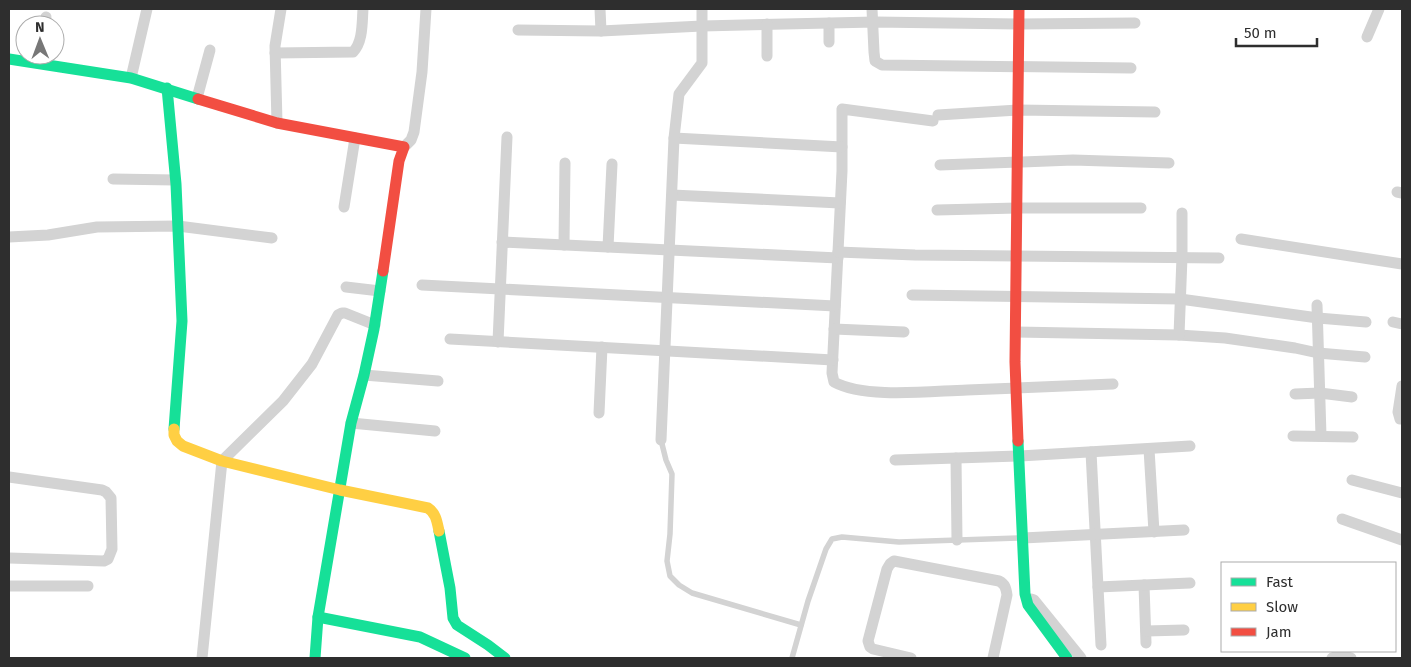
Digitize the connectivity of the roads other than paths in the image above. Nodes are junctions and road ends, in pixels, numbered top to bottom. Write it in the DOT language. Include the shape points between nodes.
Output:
graph roads {
  1 [pos="147,9"];
  2 [pos="281,9"];
  3 [pos="364,9"];
  4 [pos="426,9"];
  5 [pos="600,9"];
  6 [pos="702,9"];
  7 [pos="872,9"];
  8 [pos="1019,9"];
  9 [pos="1379,9"];
  10 [pos="873,22"];
  11 [pos="829,23"];
  12 [pos="1135,23"];
  13 [pos="767,24"];
  14 [pos="1019,24"];
  15 [pos="702,26"];
  16 [pos="518,30"];
  17 [pos="601,31"];
  18 [pos="1367,37"];
  19 [pos="829,42"];
  20 [pos="210,50"];
  21 [pos="275,53"];
  22 [pos="767,56"];
  23 [pos="65,64"];
  24 [pos="1018,67"];
  25 [pos="1131,68"];
  26 [pos="131,78"];
  27 [pos="167,88"];
  28 [pos="197,98"];
  29 [pos="1018,110"];
  30 [pos="1155,112"];
  31 [pos="277,123"];
  32 [pos="507,137"];
  33 [pos="355,138"];
  34 [pos="674,138"];
  35 [pos="404,147"];
  36 [pos="842,147"];
  37 [pos="1017,162"];
  38 [pos="565,163"];
  39 [pos="612,164"];
  40 [pos="1168,164"];
  41 [pos="940,165"];
  42 [pos="113,179"];
  43 [pos="175,180"];
  44 [pos="672,195"];
  45 [pos="840,203"];
  46 [pos="344,207"];
  47 [pos="1017,208"];
  48 [pos="1141,208"];
  49 [pos="937,210"];
  50 [pos="1182,213"];
  51 [pos="178,226"];
  52 [pos="9,237"];
  53 [pos="272,238"];
  54 [pos="1241,239"];
  55 [pos="502,242"];
  56 [pos="564,245"];
  57 [pos="608,247"];
  58 [pos="670,250"];
  59 [pos="838,255"];
  60 [pos="1016,256"];
  61 [pos="1182,257"];
  62 [pos="1219,258"];
  63 [pos="1402,264"];
  64 [pos="422,285"];
  65 [pos="346,287"];
  66 [pos="500,289"];
  67 [pos="380,291"];
  68 [pos="912,295"];
  69 [pos="1016,296"];
  70 [pos="668,298"];
  71 [pos="1180,299"];
  72 [pos="1317,305"];
  73 [pos="835,306"];
  74 [pos="1318,318"];
  75 [pos="1366,322"];
  76 [pos="375,325"];
  77 [pos="834,329"];
  78 [pos="904,332"];
  79 [pos="1016,332"];
  80 [pos="1179,335"];
  81 [pos="450,339"];
  82 [pos="498,342"];
  83 [pos="602,347"];
  84 [pos="665,351"];
  85 [pos="1318,353"];
  86 [pos="1364,357"];
  87 [pos="833,360"];
  88 [pos="364,375"];
  89 [pos="438,381"];
  90 [pos="1113,384"];
  91 [pos="1402,386"];
  92 [pos="1017,388"];
  93 [pos="1295,394"];
  94 [pos="1320,394"];
  95 [pos="1352,397"];
  96 [pos="599,413"];
  97 [pos="1402,419"];
  98 [pos="351,423"];
  99 [pos="435,431"];
  100 [pos="1293,436"];
  101 [pos="1321,436"];
  102 [pos="1353,438"];
  103 [pos="661,440"];
  104 [pos="1190,446"];
  105 [pos="1150,449"];
  106 [pos="1092,452"];
  107 [pos="1020,456"];
  108 [pos="956,458"];
  109 [pos="895,460"];
  110 [pos="222,461"];
  111 [pos="9,476"];
  112 [pos="1352,480"];
  113 [pos="340,490"];
  114 [pos="1402,493"];
  115 [pos="1342,519"];
  116 [pos="1184,530"];
  117 [pos="1154,532"];
  118 [pos="1095,535"];
  119 [pos="1023,538"];
  120 [pos="957,540"];
  121 [pos="1402,540"];
  122 [pos="9,558"];
  123 [pos="1190,583"];
  124 [pos="1144,585"];
  125 [pos="9,586"];
  126 [pos="88,586"];
  127 [pos="1098,587"];
  128 [pos="1007,595"];
  129 [pos="1026,596"];
  130 [pos="318,617"];
  131 [pos="801,625"];
  132 [pos="1184,630"];
  133 [pos="1100,645"];
  134 [pos="202,658"];
  135 [pos="316,658"];
  136 [pos="465,658"];
  137 [pos="505,658"];
  138 [pos="792,658"];
  139 [pos="911,658"];
  140 [pos="993,658"];
  141 [pos="1067,658"];
  142 [pos="1080,658"];
  143 [pos="1332,658"];
  144 [pos="1352,658"];
  1 -- 26 [label="street"];
  2 -- 21 [label="street"];
  3 -- 21 [label="street" via="360,42 353,52"];
  4 -- 35 [label="street" via="414,132"];
  5 -- 17 [label="street"];
  6 -- 15 [label="street"];
  7 -- 10 [label="street"];
  8 -- 14 [label="street"];
  9 -- 18 [label="street"];
  10 -- 11 [label="street"];
  10 -- 14 [label="street"];
  10 -- 24 [label="street" via="874,52 876,61 882,65"];
  11 -- 13 [label="street"];
  11 -- 19 [label="street"];
  12 -- 14 [label="street"];
  13 -- 15 [label="street"];
  13 -- 22 [label="street"];
  14 -- 24 [label="street"];
  15 -- 17 [label="street"];
  15 -- 34 [label="street" via="702,63 679,94"];
  16 -- 17 [label="street"];
  20 -- 28 [label="street"];
  21 -- 31 [label="street"];
  23 -- 26 [label="street"];
  24 -- 25 [label="street"];
  24 -- 29 [label="street"];
  26 -- 27 [label="street"];
  27 -- 28 [label="street"];
  27 -- 43 [label="street"];
  28 -- 31 [label="street"];
  29 -- 30 [label="street"];
  29 -- 36 [label="street" via="935,118 842,109"];
  29 -- 37 [label="street"];
  31 -- 33 [label="street"];
  32 -- 55 [label="street"];
  33 -- 35 [label="street"];
  33 -- 46 [label="street"];
  34 -- 36 [label="street"];
  34 -- 44 [label="street"];
  35 -- 67 [label="street" via="399,161"];
  36 -- 45 [label="street"];
  37 -- 40 [label="street" via="1073,160"];
  37 -- 41 [label="street"];
  37 -- 47 [label="street"];
  38 -- 56 [label="street"];
  39 -- 57 [label="street"];
  42 -- 43 [label="street"];
  43 -- 51 [label="street"];
  44 -- 45 [label="street"];
  44 -- 58 [label="street"];
  45 -- 59 [label="street"];
  47 -- 48 [label="street"];
  47 -- 49 [label="street"];
  47 -- 60 [label="street"];
  50 -- 61 [label="street"];
  51 -- 52 [label="street" via="98,227"];
  51 -- 53 [label="street"];
  51 -- 110 [label="street" via="182,321 174,436 183,446"];
  54 -- 63 [label="street"];
  55 -- 56 [label="street"];
  55 -- 66 [label="street"];
  56 -- 57 [label="street"];
  57 -- 58 [label="street"];
  58 -- 59 [label="street"];
  58 -- 70 [label="street"];
  59 -- 60 [label="street"];
  59 -- 73 [label="street"];
  60 -- 61 [label="street"];
  60 -- 69 [label="street"];
  61 -- 62 [label="street"];
  61 -- 71 [label="street"];
  64 -- 66 [label="street"];
  65 -- 67 [label="street"];
  66 -- 70 [label="street"];
  66 -- 82 [label="street"];
  67 -- 76 [label="street"];
  68 -- 69 [label="street"];
  69 -- 71 [label="street"];
  69 -- 79 [label="street"];
  70 -- 73 [label="street"];
  70 -- 84 [label="street"];
  71 -- 74 [label="street"];
  71 -- 80 [label="street"];
  72 -- 74 [label="street"];
  73 -- 77 [label="street"];
  74 -- 75 [label="street"];
  74 -- 85 [label="street"];
  76 -- 88 [label="street"];
  76 -- 110 [label="street" via="345,313 338,315 312,364 283,401"];
  77 -- 78 [label="street"];
  77 -- 87 [label="street"];
  79 -- 80 [label="street"];
  79 -- 92 [label="street"];
  80 -- 85 [label="street" via="1225,338"];
  81 -- 82 [label="street"];
  82 -- 83 [label="street"];
  83 -- 84 [label="street"];
  83 -- 96 [label="street"];
  84 -- 87 [label="street"];
  84 -- 103 [label="street"];
  85 -- 86 [label="street"];
  85 -- 94 [label="street"];
  87 -- 92 [label="street" via="834,382 857,390"];
  88 -- 89 [label="street"];
  88 -- 98 [label="street"];
  90 -- 92 [label="street"];
  91 -- 97 [label="street" via="1398,412"];
  92 -- 107 [label="street"];
  93 -- 94 [label="street"];
  94 -- 95 [label="street"];
  94 -- 101 [label="street"];
  98 -- 99 [label="street"];
  98 -- 113 [label="street"];
  100 -- 101 [label="street"];
  101 -- 102 [label="street"];
  103 -- 131 [label="lane" via="672,474 667,561 670,576 692,593"];
  104 -- 105 [label="street"];
  105 -- 106 [label="street"];
  105 -- 117 [label="street"];
  106 -- 107 [label="street"];
  106 -- 118 [label="street"];
  107 -- 108 [label="street"];
  107 -- 119 [label="street"];
  108 -- 109 [label="street"];
  108 -- 120 [label="street"];
  110 -- 113 [label="street"];
  110 -- 134 [label="street"];
  111 -- 122 [label="street" via="106,492 111,498 112,549 104,561"];
  112 -- 114 [label="street"];
  113 -- 130 [label="street"];
  113 -- 137 [label="street" via="433,511 454,622"];
  115 -- 121 [label="street"];
  116 -- 117 [label="street"];
  117 -- 118 [label="street"];
  118 -- 119 [label="street"];
  118 -- 127 [label="street"];
  119 -- 120 [label="lane"];
  119 -- 129 [label="street"];
  120 -- 131 [label="lane" via="832,539"];
  123 -- 124 [label="street"];
  124 -- 127 [label="street"];
  124 -- 132 [label="street" via="1146,637"];
  125 -- 126 [label="street"];
  127 -- 133 [label="street"];
  128 -- 129 [label="street"];
  128 -- 139 [label="street" via="1004,584 999,581 894,562 890,564 868,641 873,649"];
  128 -- 140 [label="street"];
  129 -- 141 [label="street" via="1028,605"];
  129 -- 142 [label="street" via="1034,600"];
  130 -- 135 [label="street"];
  130 -- 136 [label="street" via="420,637"];
  131 -- 138 [label="lane"];
  143 -- 144 [label="street"];
}
